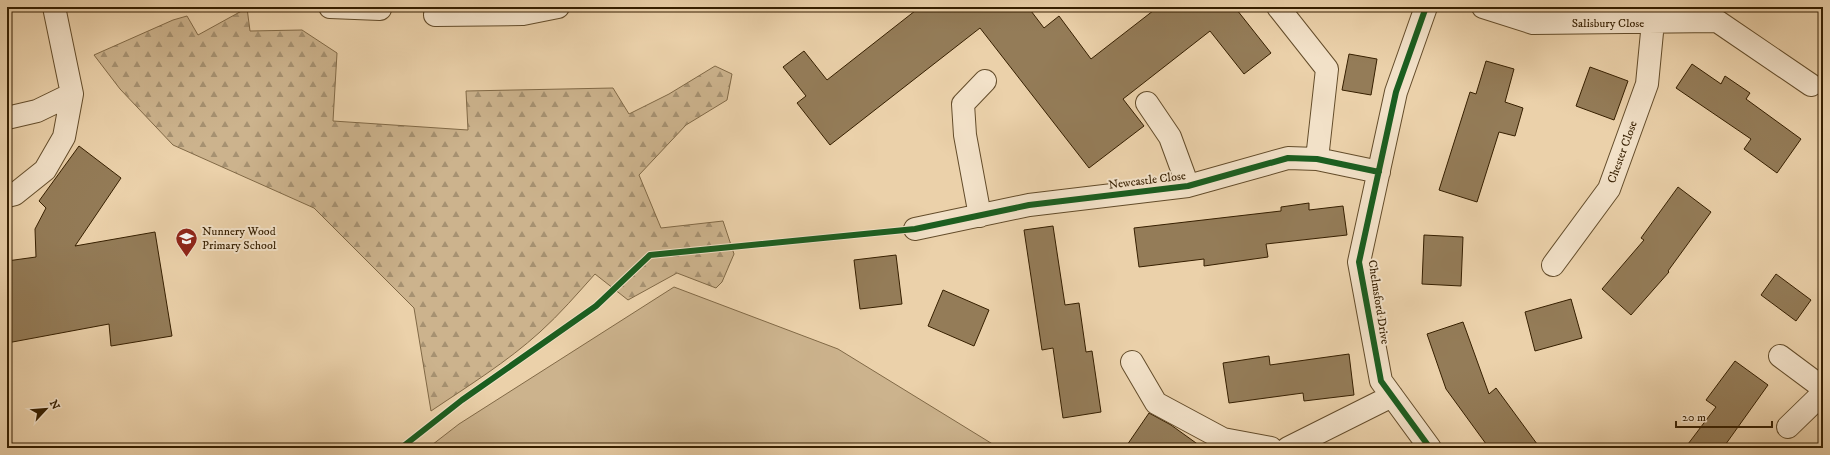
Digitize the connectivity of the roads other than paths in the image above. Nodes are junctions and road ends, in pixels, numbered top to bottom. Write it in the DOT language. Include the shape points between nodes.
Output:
graph roads {
  1 [pos="54,7"];
  2 [pos="327,7"];
  3 [pos="558,7"];
  4 [pos="1278,7"];
  5 [pos="1426,7"];
  6 [pos="1483,7"];
  7 [pos="380,9"];
  8 [pos="523,11"];
  9 [pos="435,15"];
  10 [pos="1653,22"];
  11 [pos="985,81"];
  12 [pos="1811,85"];
  13 [pos="72,94"];
  14 [pos="1147,103"];
  15 [pos="7,118"];
  16 [pos="1317,159"];
  17 [pos="1378,172"];
  18 [pos="1188,186"];
  19 [pos="7,196"];
  20 [pos="980,216"];
  21 [pos="916,228"];
  22 [pos="1553,265"];
  23 [pos="1780,356"];
  24 [pos="1132,362"];
  25 [pos="1823,388"];
  26 [pos="1823,393"];
  27 [pos="1392,396"];
  28 [pos="1788,427"];
  29 [pos="1271,448"];
  30 [pos="1288,448"];
  31 [pos="1430,448"];
  1 -- 13 [label="street"];
  2 -- 7 [label="street"];
  3 -- 8 [label="street"];
  4 -- 16 [label="street" via="1327,69"];
  5 -- 17 [label="street, Chelmsford Drive" via="1396,92"];
  6 -- 10 [label="street, Salisbury Close" via="1533,24"];
  8 -- 9 [label="street"];
  10 -- 12 [label="street, Salisbury Close" via="1717,21"];
  10 -- 22 [label="street, Chester Close" via="1647,84 1609,189"];
  11 -- 20 [label="street" via="964,104 965,135"];
  13 -- 15 [label="street" via="37,111"];
  13 -- 19 [label="street" via="64,137 46,170 15,194"];
  14 -- 18 [label="street" via="1170,137"];
  16 -- 17 [label="street, Newcastle Close"];
  16 -- 18 [label="street, Newcastle Close" via="1288,158"];
  17 -- 27 [label="street, Chelmsford Drive" via="1359,262 1381,381"];
  18 -- 20 [label="street, Newcastle Close" via="1029,205"];
  20 -- 21 [label="street, Newcastle Close"];
  23 -- 25 [label="street"];
  24 -- 29 [label="street" via="1156,403 1222,440"];
  26 -- 28 [label="street"];
  27 -- 30 [label="street"];
  27 -- 31 [label="street, Chelmsford Drive"];
}
